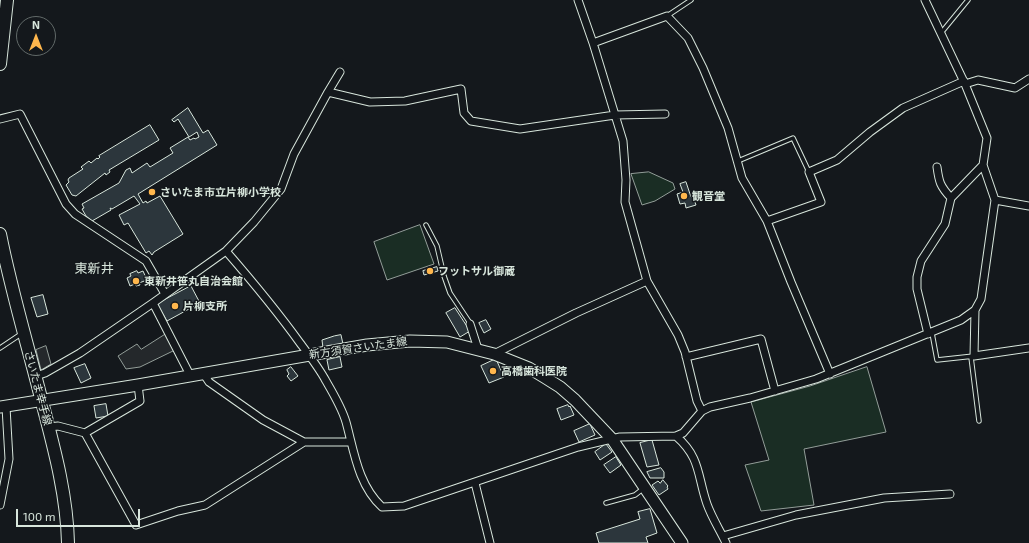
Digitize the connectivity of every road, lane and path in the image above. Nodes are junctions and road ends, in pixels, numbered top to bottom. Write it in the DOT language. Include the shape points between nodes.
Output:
graph roads {
  1 [pos="578,0"];
  2 [pos="690,0"];
  3 [pos="925,0"];
  4 [pos="968,0"];
  5 [pos="4,4"];
  6 [pos="667,16"];
  7 [pos="941,33"];
  8 [pos="593,42"];
  9 [pos="0,64"];
  10 [pos="340,72"];
  11 [pos="1029,79"];
  12 [pos="964,83"];
  13 [pos="328,92"];
  14 [pos="665,114"];
  15 [pos="616,115"];
  16 [pos="0,119"];
  17 [pos="737,161"];
  18 [pos="983,165"];
  19 [pos="937,167"];
  20 [pos="809,172"];
  21 [pos="951,198"];
  22 [pos="995,200"];
  23 [pos="1029,206"];
  24 [pos="767,221"];
  25 [pos="426,225"];
  26 [pos="0,234"];
  27 [pos="226,251"];
  28 [pos="2,253"];
  29 [pos="647,281"];
  30 [pos="165,294"];
  31 [pos="153,303"];
  32 [pos="975,310"];
  33 [pos="470,324"];
  34 [pos="24,332"];
  35 [pos="930,334"];
  36 [pos="0,348"];
  37 [pos="1029,348"];
  38 [pos="478,349"];
  39 [pos="494,354"];
  40 [pos="309,355"];
  41 [pos="973,356"];
  42 [pos="686,357"];
  43 [pos="203,373"];
  44 [pos="830,374"];
  45 [pos="190,375"];
  46 [pos="36,376"];
  47 [pos="138,385"];
  48 [pos="775,391"];
  49 [pos="42,402"];
  50 [pos="3,407"];
  51 [pos="702,411"];
  52 [pos="979,421"];
  53 [pos="49,427"];
  54 [pos="85,433"];
  55 [pos="676,436"];
  56 [pos="612,439"];
  57 [pos="304,442"];
  58 [pos="350,442"];
  59 [pos="475,483"];
  60 [pos="645,488"];
  61 [pos="950,494"];
  62 [pos="606,503"];
  63 [pos="0,505"];
  64 [pos="724,540"];
  65 [pos="68,543"];
  66 [pos="490,543"];
  67 [pos="682,543"];
  1 -- 8 [label="street"];
  2 -- 6 [label="lane"];
  3 -- 7 [label="street"];
  4 -- 7 [label="lane"];
  5 -- 9 [label="main road"];
  6 -- 8 [label="street"];
  6 -- 17 [label="street" via="688,38 697,56 728,128"];
  7 -- 12 [label="street"];
  8 -- 15 [label="street"];
  10 -- 13 [label="street"];
  11 -- 12 [label="street" via="1015,88 978,80"];
  12 -- 18 [label="street" via="987,138"];
  12 -- 20 [label="street" via="903,108 837,160"];
  13 -- 15 [label="street" via="370,102 404,101 461,89 464,113 471,120 520,129"];
  13 -- 27 [label="street" via="294,154 281,189"];
  14 -- 15 [label="street"];
  15 -- 29 [label="street" via="623,141 626,202"];
  16 -- 30 [label="street" via="20,114 66,204 75,214 146,261"];
  17 -- 20 [label="lane" via="793,138"];
  17 -- 24 [label="street" via="742,178"];
  18 -- 21 [label="street"];
  18 -- 22 [label="street"];
  19 -- 21 [label="street" via="942,189"];
  20 -- 24 [label="street" via="821,202"];
  21 -- 35 [label="street" via="945,224 920,261 917,277 917,290"];
  22 -- 23 [label="street"];
  22 -- 32 [label="street" via="981,299"];
  24 -- 44 [label="street"];
  25 -- 33 [label="lane" via="438,246 450,293"];
  26 -- 28 [label="main road, さいたま幸手線"];
  27 -- 30 [label="street"];
  27 -- 40 [label="street" via="279,314"];
  28 -- 34 [label="main road, さいたま幸手線"];
  29 -- 39 [label="street"];
  29 -- 42 [label="street" via="678,335"];
  30 -- 31 [label="street"];
  31 -- 45 [label="street"];
  31 -- 46 [label="street" via="80,353"];
  32 -- 35 [label="street" via="961,320"];
  32 -- 41 [label="street"];
  33 -- 38 [label="street"];
  34 -- 36 [label="lane"];
  34 -- 46 [label="main road, さいたま幸手線"];
  35 -- 41 [label="lane" via="937,360"];
  35 -- 44 [label="street"];
  37 -- 41 [label="street"];
  38 -- 39 [label="main road, 新方須賀さいたま線"];
  38 -- 40 [label="main road, 新方須賀さいたま線" via="447,342 410,341"];
  39 -- 56 [label="main road, 新方須賀さいたま線" via="529,368 560,387 590,414"];
  40 -- 43 [label="main road, 新方須賀さいたま線"];
  40 -- 58 [label="street" via="326,380 346,421"];
  41 -- 52 [label="lane"];
  42 -- 48 [label="street" via="761,339"];
  42 -- 51 [label="street"];
  43 -- 45 [label="main road, 新方須賀さいたま線"];
  43 -- 57 [label="street" via="209,382 263,420"];
  44 -- 48 [label="street"];
  45 -- 47 [label="main road, 新方須賀さいたま線"];
  46 -- 49 [label="main road, さいたま幸手線"];
  47 -- 49 [label="main road, 新方須賀さいたま線"];
  47 -- 54 [label="street" via="140,401"];
  48 -- 51 [label="street"];
  49 -- 50 [label="main road, 新方須賀さいたま線"];
  49 -- 53 [label="main road, さいたま幸手線"];
  50 -- 63 [label="street" via="9,459"];
  51 -- 55 [label="street" via="683,434"];
  53 -- 54 [label="street" via="58,426"];
  53 -- 65 [label="main road, さいたま幸手線" via="64,496"];
  54 -- 57 [label="street" via="136,525 205,505"];
  55 -- 56 [label="street"];
  55 -- 64 [label="street" via="695,458 712,518"];
  56 -- 59 [label="street" via="578,447"];
  56 -- 60 [label="main road, 新方須賀さいたま線"];
  57 -- 58 [label="street"];
  58 -- 59 [label="street" via="372,498 382,507 404,506"];
  59 -- 66 [label="street"];
  60 -- 62 [label="lane" via="635,494"];
  60 -- 67 [label="main road, 新方須賀さいたま線"];
  61 -- 64 [label="street" via="884,498 796,515"];
}
